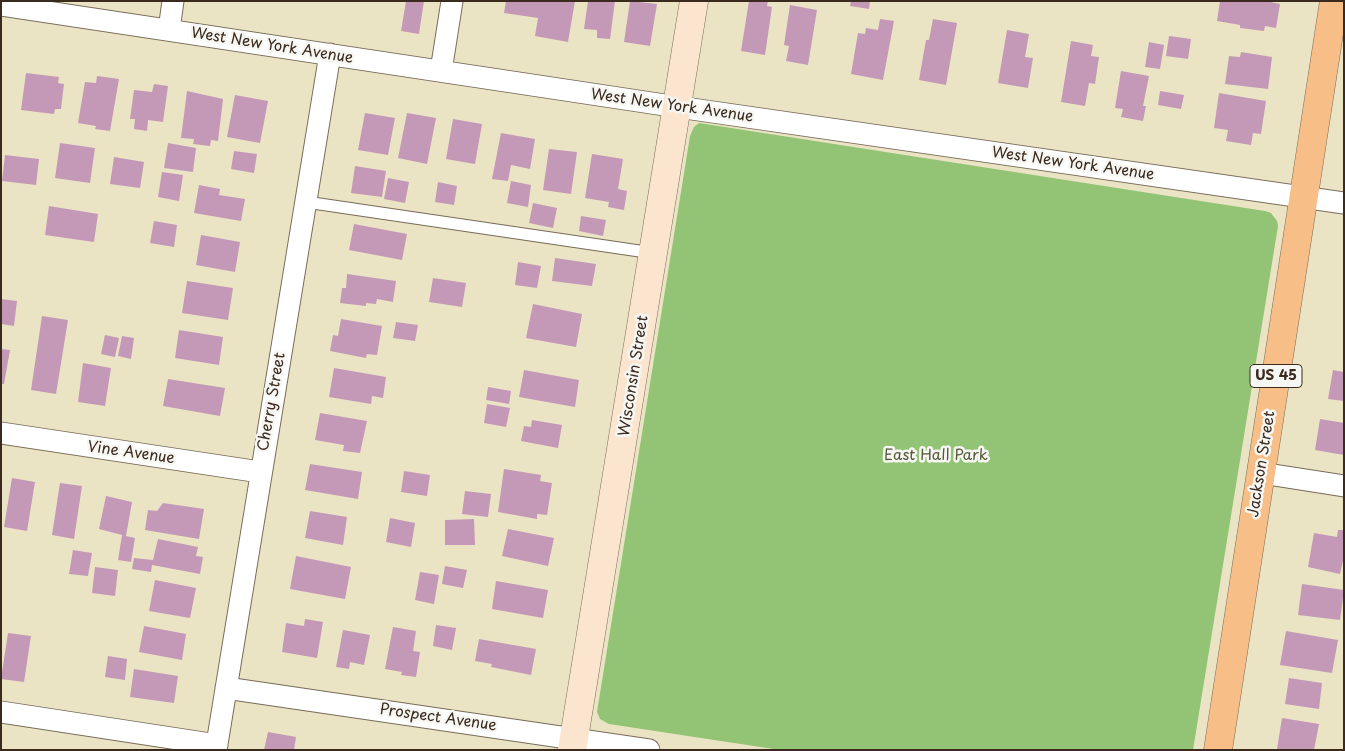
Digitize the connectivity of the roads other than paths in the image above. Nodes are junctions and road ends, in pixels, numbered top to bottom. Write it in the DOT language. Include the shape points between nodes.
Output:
graph roads {
  1 [pos="173,1"];
  2 [pos="452,1"];
  3 [pos="694,1"];
  4 [pos="1334,1"];
  5 [pos="1,5"];
  6 [pos="169,30"];
  7 [pos="330,54"];
  8 [pos="441,71"];
  9 [pos="678,107"];
  10 [pos="1304,198"];
  11 [pos="306,202"];
  12 [pos="1344,203"];
  13 [pos="654,253"];
  14 [pos="1,433"];
  15 [pos="260,472"];
  16 [pos="1261,473"];
  17 [pos="1344,486"];
  18 [pos="226,688"];
  19 [pos="1,712"];
  20 [pos="573,744"];
  21 [pos="216,747"];
  22 [pos="649,750"];
  23 [pos="1218,750"];
  1 -- 6 [label="street"];
  2 -- 8 [label="street"];
  3 -- 9 [label="street, Wisconsin Street"];
  4 -- 10 [label="main road, Jackson Street / US 45"];
  5 -- 6 [label="street, West New York Avenue"];
  6 -- 7 [label="street, West New York Avenue"];
  7 -- 8 [label="street, West New York Avenue"];
  7 -- 11 [label="street, Cherry Street"];
  8 -- 9 [label="street, West New York Avenue"];
  9 -- 10 [label="street, West New York Avenue"];
  9 -- 13 [label="street, Wisconsin Street"];
  10 -- 12 [label="street, West New York Avenue"];
  10 -- 16 [label="main road, Jackson Street / US 45"];
  11 -- 13 [label="lane"];
  11 -- 15 [label="street, Cherry Street"];
  13 -- 20 [label="street, Wisconsin Street"];
  14 -- 15 [label="street, Vine Avenue"];
  15 -- 18 [label="street, Cherry Street"];
  16 -- 17 [label="street"];
  16 -- 23 [label="main road, Jackson Street / US 45"];
  18 -- 20 [label="street, Prospect Avenue"];
  18 -- 21 [label="street, Cherry Street"];
  19 -- 21 [label="street"];
  20 -- 22 [label="street, Prospect Avenue"];
}
